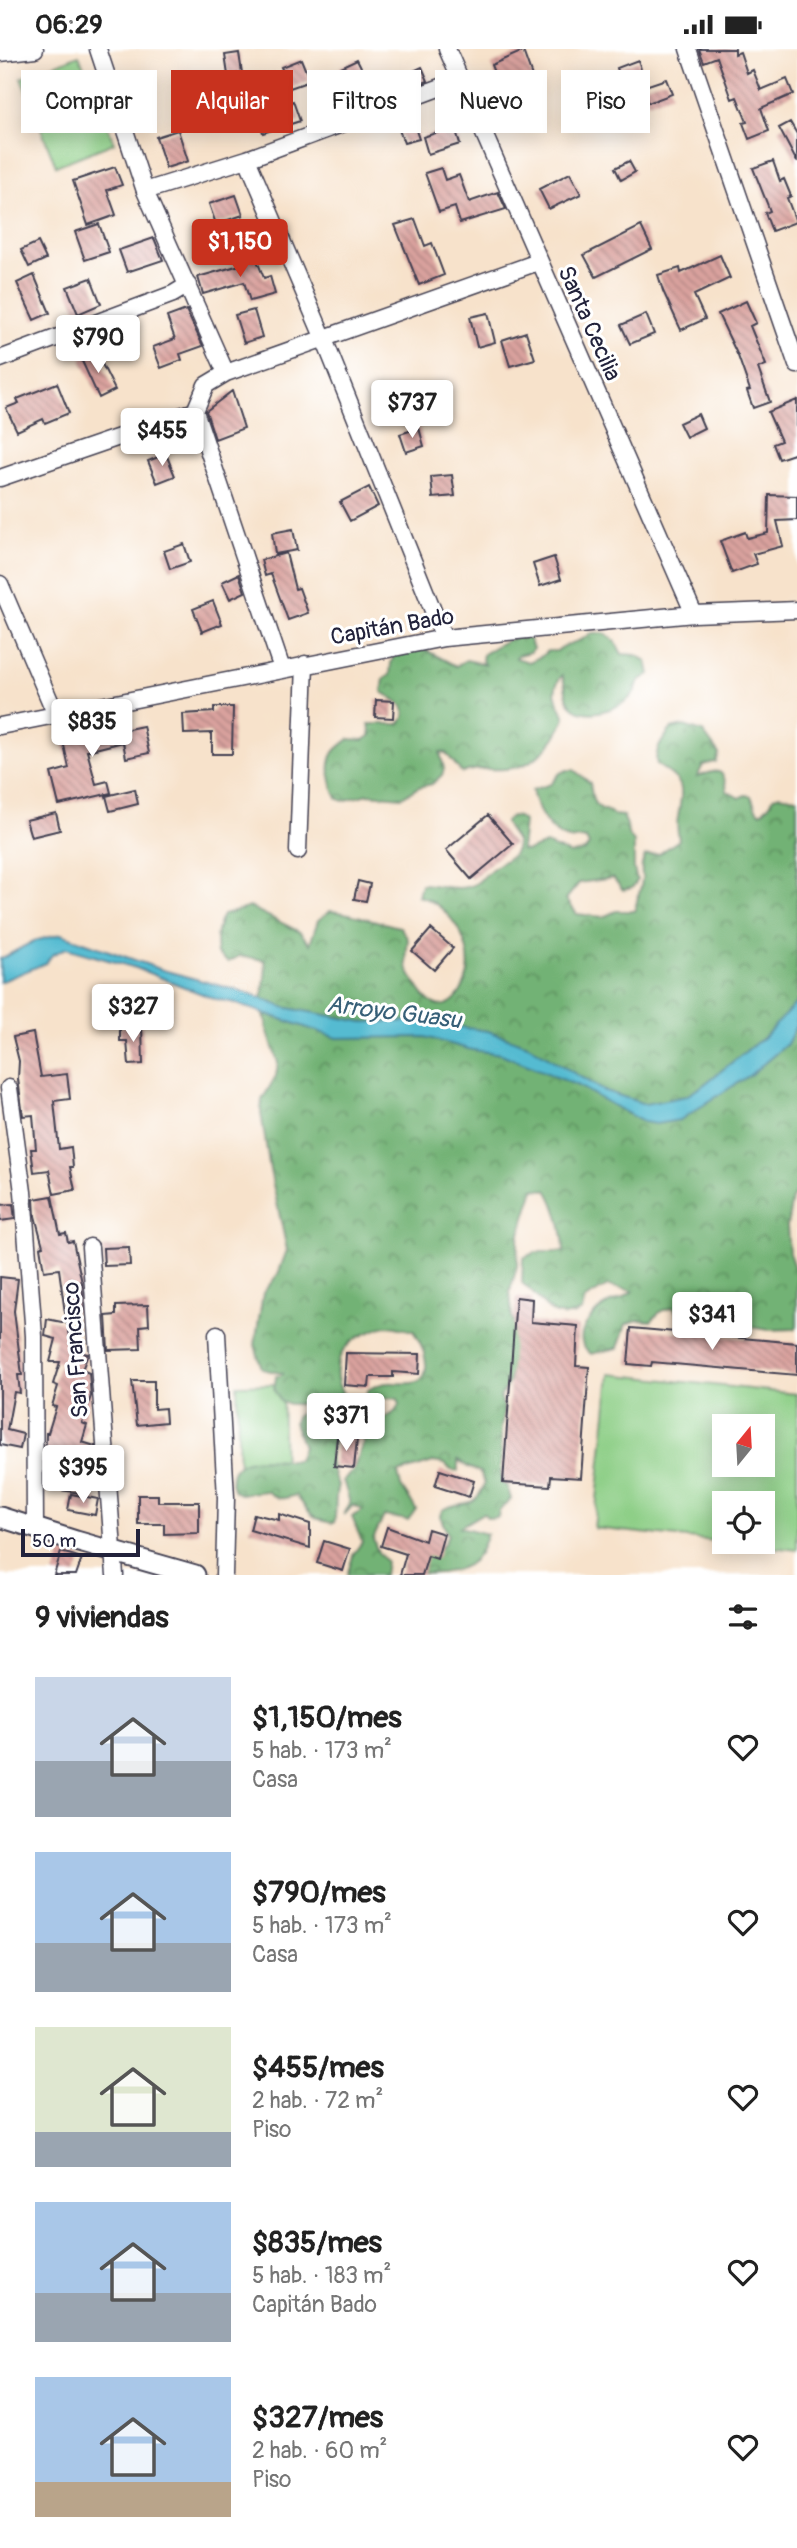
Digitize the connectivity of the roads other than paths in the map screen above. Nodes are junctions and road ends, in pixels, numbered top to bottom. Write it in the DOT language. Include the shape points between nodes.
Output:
graph roads {
  1 [pos="35,49"];
  2 [pos="98,49"];
  3 [pos="447,49"];
  4 [pos="688,49"];
  5 [pos="0,53"];
  6 [pos="456,70"];
  7 [pos="435,89"];
  8 [pos="483,133"];
  9 [pos="247,159"];
  10 [pos="145,191"];
  11 [pos="538,262"];
  12 [pos="188,285"];
  13 [pos="324,339"];
  14 [pos="0,359"];
  15 [pos="797,365"];
  16 [pos="226,373"];
  17 [pos="195,411"];
  18 [pos="0,478"];
  19 [pos="0,583"];
  20 [pos="797,610"];
  21 [pos="694,614"];
  22 [pos="444,638"];
  23 [pos="305,664"];
  24 [pos="282,669"];
  25 [pos="56,715"];
  26 [pos="0,726"];
  27 [pos="298,851"];
  28 [pos="9,1088"];
  29 [pos="90,1247"];
  30 [pos="218,1334"];
  31 [pos="0,1517"];
  32 [pos="36,1528"];
  33 [pos="113,1552"];
  34 [pos="115,1575"];
  35 [pos="195,1575"];
  36 [pos="224,1575"];
  1 -- 5 [label="street"];
  2 -- 10 [label="street"];
  3 -- 6 [label="street, Santa Cecilia"];
  4 -- 15 [label="street"];
  7 -- 9 [label="street"];
  8 -- 11 [label="street, Santa Cecilia"];
  9 -- 10 [label="street"];
  9 -- 13 [label="street"];
  10 -- 12 [label="street"];
  11 -- 13 [label="street"];
  11 -- 21 [label="street, Santa Cecilia"];
  12 -- 14 [label="street" via="173,295"];
  12 -- 16 [label="street"];
  13 -- 16 [label="street"];
  13 -- 22 [label="street"];
  16 -- 17 [label="street" via="206,385"];
  17 -- 18 [label="street"];
  17 -- 24 [label="street"];
  19 -- 25 [label="street"];
  20 -- 21 [label="street, Capitán Bado"];
  21 -- 22 [label="street, Capitán Bado"];
  22 -- 23 [label="street, Capitán Bado"];
  23 -- 24 [label="street, Capitán Bado"];
  23 -- 27 [label="street"];
  24 -- 25 [label="street, Capitán Bado"];
  25 -- 26 [label="street, Capitán Bado"];
  28 -- 32 [label="street" via="34,1336"];
  29 -- 33 [label="street, San Francisco"];
  30 -- 36 [label="street" via="226,1498"];
  31 -- 32 [label="main road"];
  32 -- 33 [label="main road"];
  33 -- 34 [label="street, San Francisco"];
  33 -- 35 [label="main road"];
}
